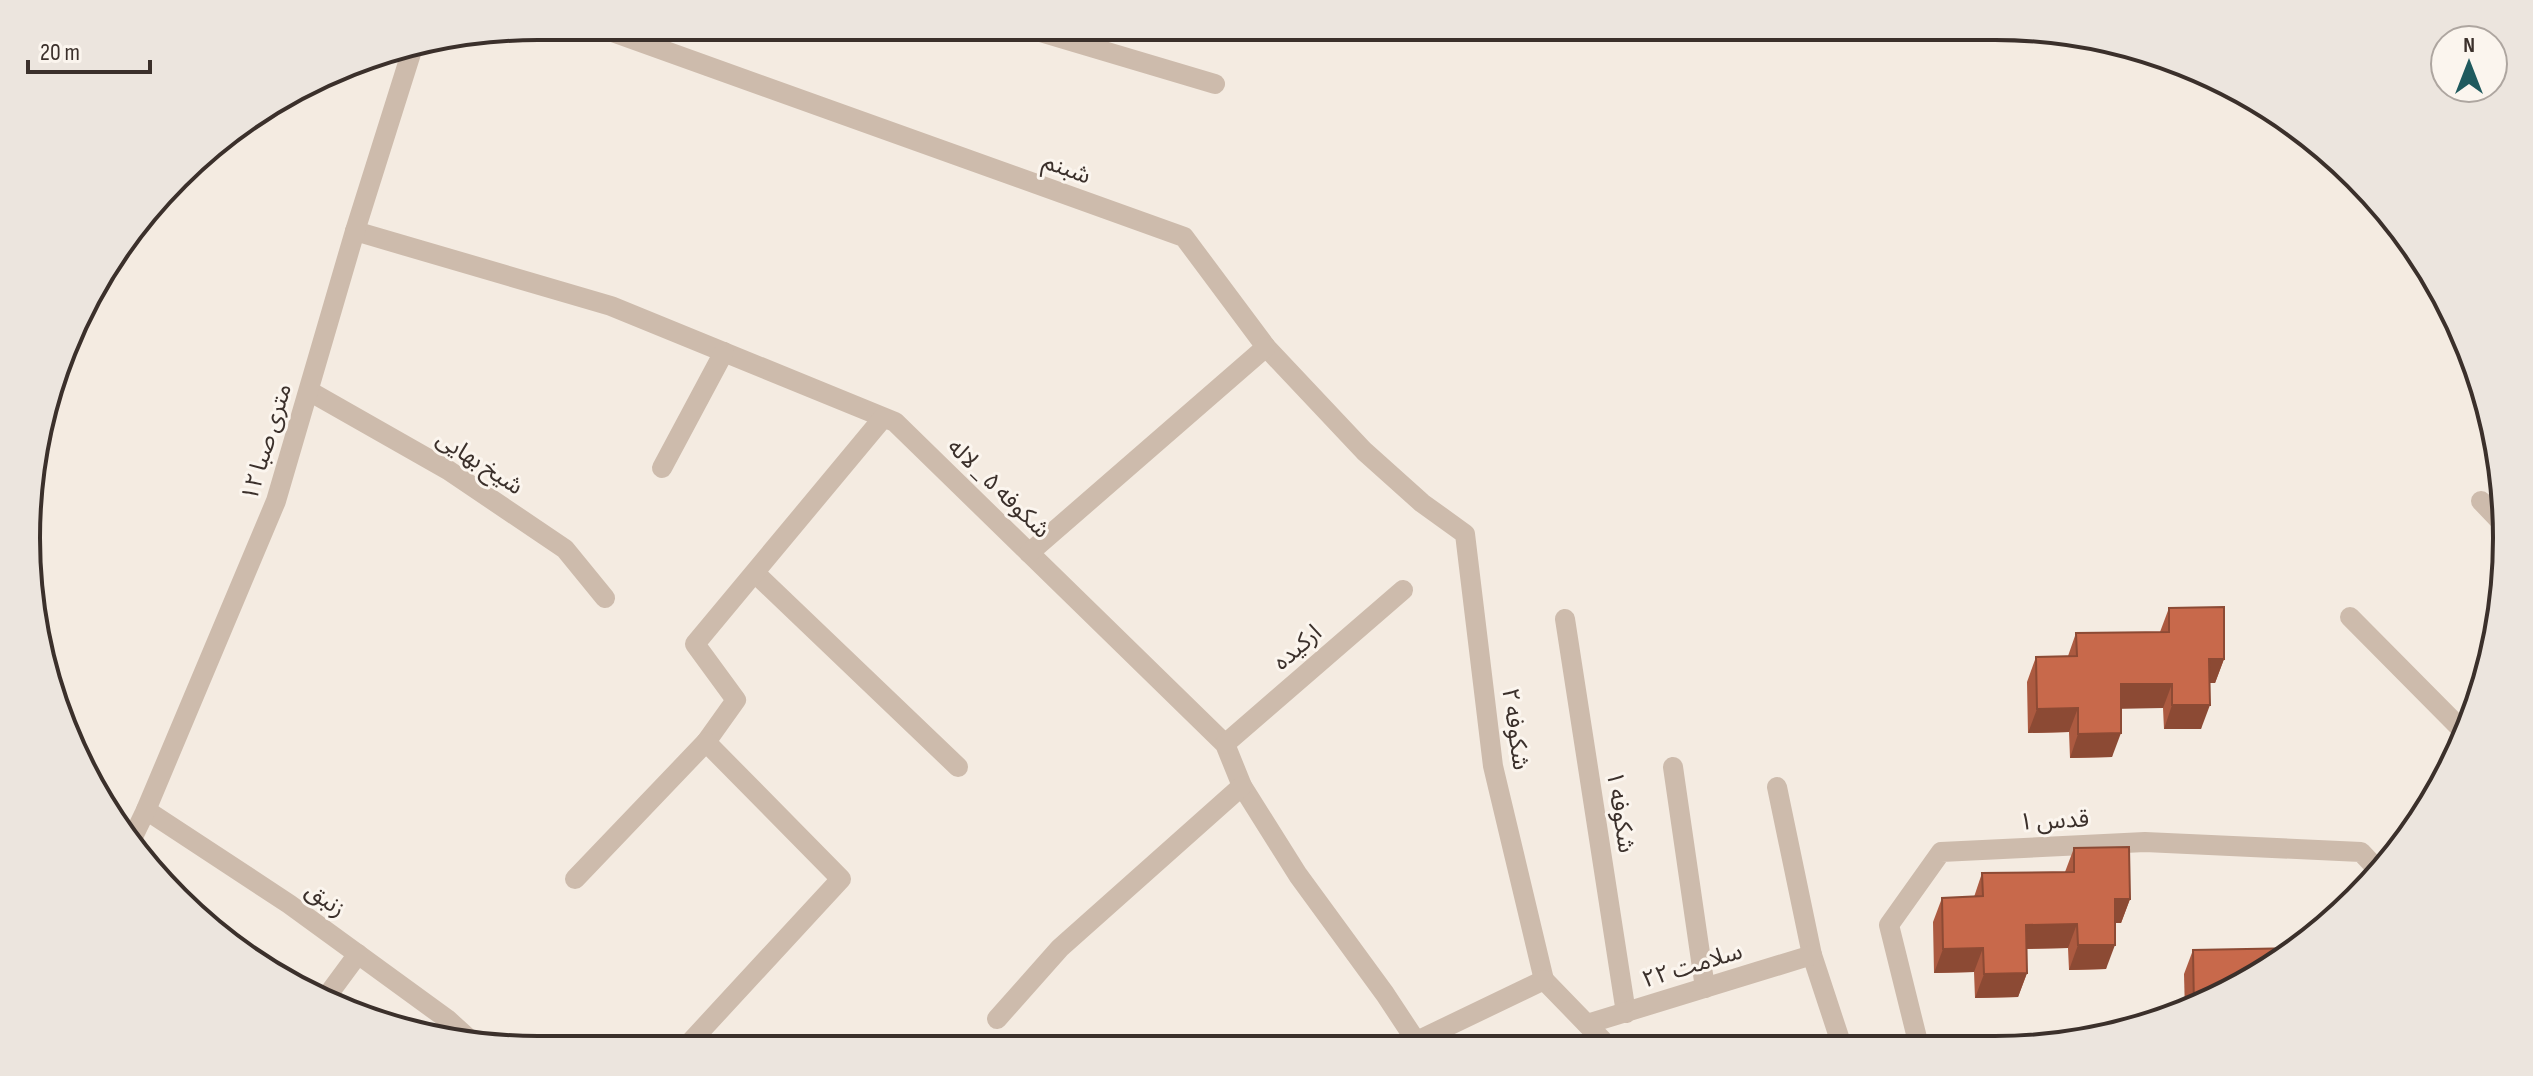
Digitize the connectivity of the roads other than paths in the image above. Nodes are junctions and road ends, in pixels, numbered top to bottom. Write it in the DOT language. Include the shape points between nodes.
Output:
graph roads {
  1 [pos="635,40"];
  2 [pos="1067,40"];
  3 [pos="410,57"];
  4 [pos="1215,84"];
  5 [pos="355,231"];
  6 [pos="1266,347"];
  7 [pos="724,352"];
  8 [pos="309,391"];
  9 [pos="883,418"];
  10 [pos="662,468"];
  11 [pos="2481,501"];
  12 [pos="1422,503"];
  13 [pos="2492,513"];
  14 [pos="1029,553"];
  15 [pos="755,573"];
  16 [pos="1403,590"];
  17 [pos="605,598"];
  18 [pos="2350,617"];
  19 [pos="1565,619"];
  20 [pos="2457,725"];
  21 [pos="706,742"];
  22 [pos="1225,744"];
  23 [pos="958,767"];
  24 [pos="1673,767"];
  25 [pos="1242,786"];
  26 [pos="1777,787"];
  27 [pos="146,810"];
  28 [pos="136,831"];
  29 [pos="2371,863"];
  30 [pos="575,879"];
  31 [pos="358,954"];
  32 [pos="1812,955"];
  33 [pos="1544,980"];
  34 [pos="1705,988"];
  35 [pos="331,991"];
  36 [pos="1626,1013"];
  37 [pos="997,1019"];
  38 [pos="1587,1024"];
  39 [pos="458,1029"];
  40 [pos="696,1036"];
  41 [pos="1409,1036"];
  42 [pos="1433,1036"];
  43 [pos="1598,1036"];
  44 [pos="1839,1036"];
  45 [pos="1917,1036"];
  1 -- 6 [label="street, شبنم" via="1184,237"];
  2 -- 4 [label="street"];
  3 -- 5 [label="street, ۱۲ متری صبا"];
  5 -- 7 [label="street, شکوفه ۵ _ لاله" via="611,306"];
  5 -- 8 [label="street, ۱۲ متری صبا"];
  6 -- 12 [label="street, شبنم" via="1364,451"];
  6 -- 14 [label="street"];
  7 -- 9 [label="street, شکوفه ۵ _ لاله"];
  7 -- 10 [label="street"];
  8 -- 17 [label="street, شیخ بهایی" via="448,470 565,549"];
  8 -- 27 [label="street, ۱۲ متری صبا" via="276,501"];
  9 -- 14 [label="street, شکوفه ۵ _ لاله" via="895,422"];
  9 -- 15 [label="street"];
  11 -- 13 [label="street"];
  12 -- 33 [label="street, شکوفه ۲" via="1465,534 1493,766"];
  14 -- 22 [label="street, شکوفه ۵ _ لاله"];
  15 -- 21 [label="street" via="695,644 736,700"];
  15 -- 23 [label="street"];
  16 -- 22 [label="street, ارکیده"];
  18 -- 20 [label="street"];
  19 -- 36 [label="street, شکوفه ۱"];
  21 -- 30 [label="street"];
  21 -- 40 [label="street" via="841,879"];
  22 -- 25 [label="street, شکوفه ۵ _ لاله"];
  24 -- 34 [label="street"];
  25 -- 37 [label="street" via="1060,948"];
  25 -- 41 [label="street, شکوفه ۵ _ لاله"];
  26 -- 32 [label="street"];
  27 -- 28 [label="street, ۱۲ متری صبا"];
  27 -- 31 [label="street, زنبق"];
  29 -- 45 [label="street, قدس ۱" via="2361,852 2161,843 1941,852 1889,925"];
  31 -- 35 [label="street"];
  31 -- 39 [label="street, زنبق"];
  32 -- 34 [label="street, سلامت ۲۲"];
  32 -- 44 [label="street"];
  33 -- 38 [label="street"];
  33 -- 42 [label="street"];
  34 -- 36 [label="street, سلامت ۲۲"];
  36 -- 38 [label="street, سلامت ۲۲"];
  38 -- 43 [label="street"];
}
